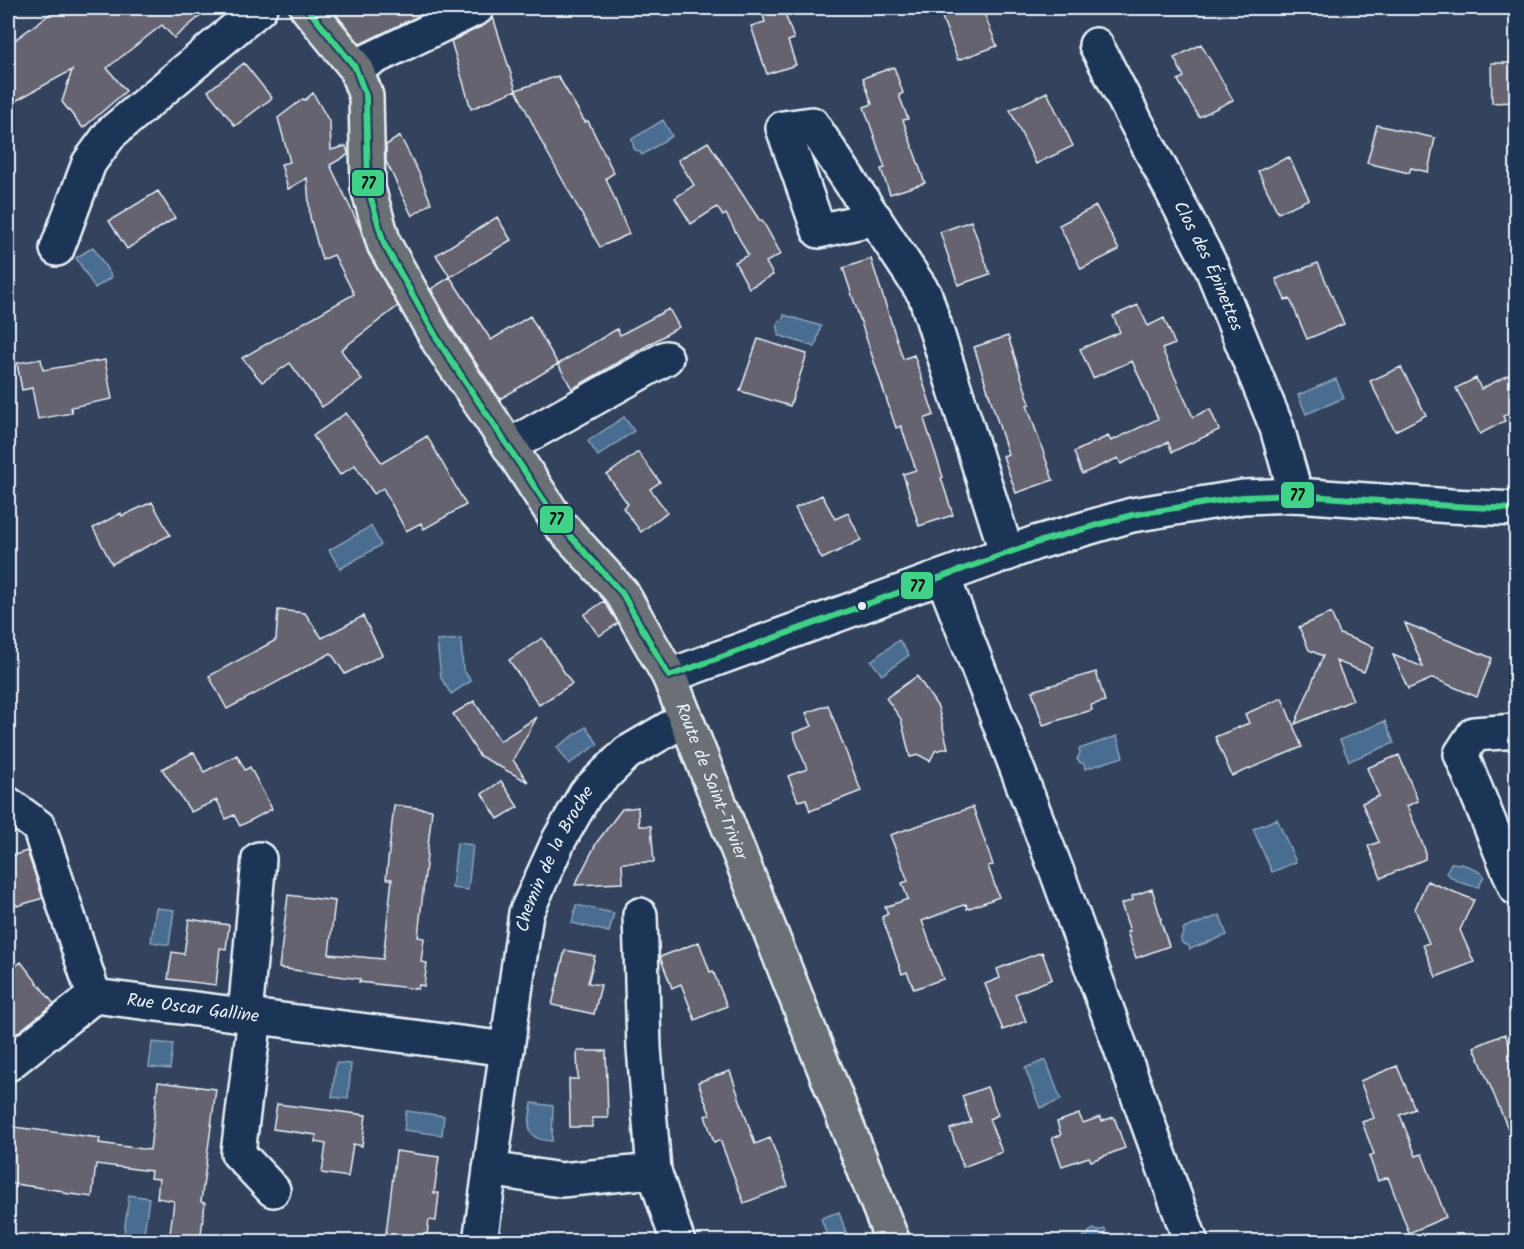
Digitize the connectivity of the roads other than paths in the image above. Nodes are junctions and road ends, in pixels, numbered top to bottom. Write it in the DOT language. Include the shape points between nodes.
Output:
graph roads {
  1 [pos="260,8"];
  2 [pos="307,8"];
  3 [pos="477,8"];
  4 [pos="1096,45"];
  5 [pos="355,67"];
  6 [pos="875,218"];
  7 [pos="57,249"];
  8 [pos="666,358"];
  9 [pos="509,446"];
  10 [pos="1296,495"];
  11 [pos="1516,509"];
  12 [pos="1007,554"];
  13 [pos="934,580"];
  14 [pos="669,676"];
  15 [pos="686,719"];
  16 [pos="1516,731"];
  17 [pos="8,804"];
  18 [pos="259,859"];
  19 [pos="1516,888"];
  20 [pos="640,915"];
  21 [pos="94,996"];
  22 [pos="250,1016"];
  23 [pos="507,1048"];
  24 [pos="8,1064"];
  25 [pos="1141,1157"];
  26 [pos="490,1169"];
  27 [pos="654,1171"];
  28 [pos="273,1190"];
  29 [pos="480,1242"];
  30 [pos="678,1242"];
  31 [pos="893,1242"];
  32 [pos="1191,1242"];
  1 -- 7 [label="street" via="111,133 89,163"];
  2 -- 5 [label="main road, Route de Saint-Trivier"];
  3 -- 5 [label="street"];
  4 -- 10 [label="street, Clos des Épinettes" via="1211,266 1277,428"];
  5 -- 9 [label="main road, Route de Saint-Trivier" via="366,96 368,188 384,244 439,342"];
  6 -- 12 [label="street" via="926,295"];
  8 -- 9 [label="street"];
  9 -- 14 [label="main road, Route de Saint-Trivier" via="560,525 622,593"];
  10 -- 11 [label="street"];
  10 -- 12 [label="street" via="1243,496 1132,515"];
  12 -- 13 [label="street"];
  13 -- 14 [label="street"];
  13 -- 25 [label="street"];
  13 -- 32 [label="street" via="1057,872"];
  14 -- 15 [label="main road, Route de Saint-Trivier"];
  15 -- 23 [label="street, Chemin de la Broche" via="627,753 586,793 559,840 526,913"];
  15 -- 31 [label="main road, Route de Saint-Trivier"];
  16 -- 19 [label="street" via="1474,734 1461,754"];
  17 -- 21 [label="street" via="39,827"];
  18 -- 22 [label="street"];
  20 -- 27 [label="street" via="644,1048"];
  21 -- 22 [label="street, Rue Oscar Galline"];
  21 -- 24 [label="street"];
  22 -- 23 [label="street, Rue Oscar Galline"];
  22 -- 28 [label="street" via="238,1152"];
  23 -- 26 [label="street, Chemin de la Broche"];
  26 -- 27 [label="street" via="561,1180"];
  26 -- 29 [label="street, Chemin de la Broche"];
  27 -- 30 [label="street"];
}
